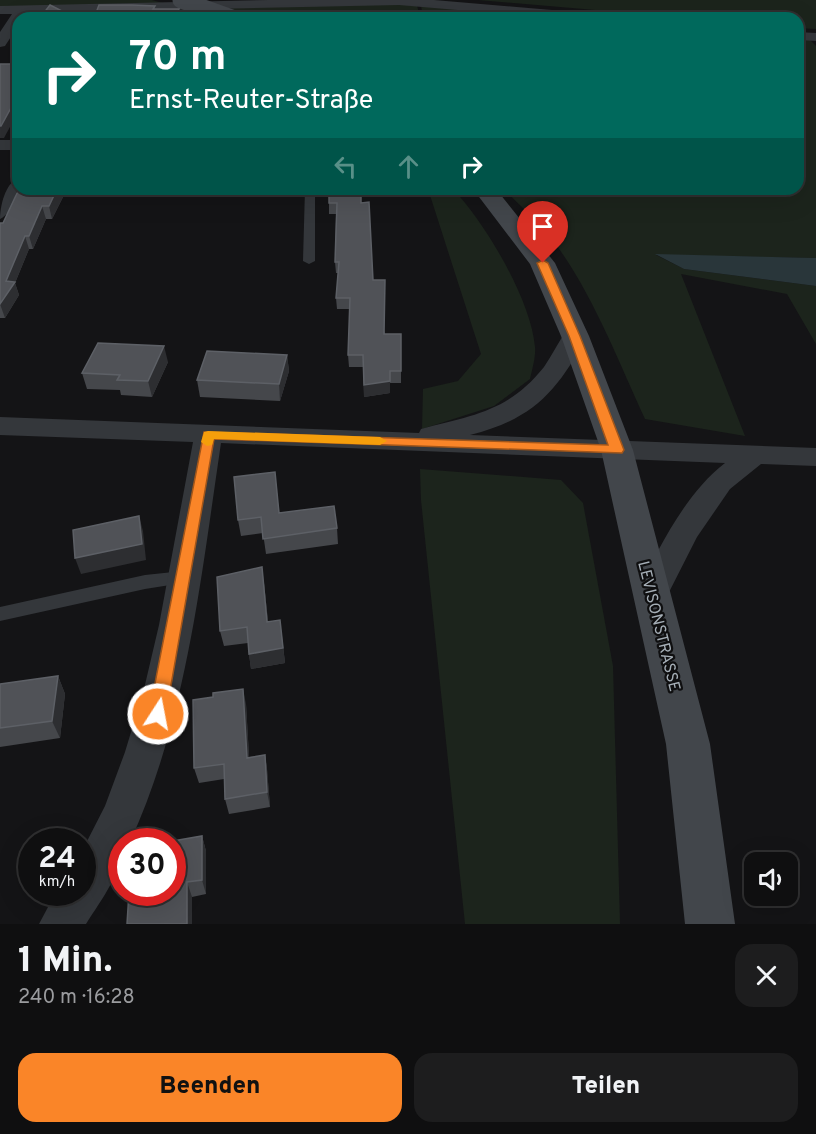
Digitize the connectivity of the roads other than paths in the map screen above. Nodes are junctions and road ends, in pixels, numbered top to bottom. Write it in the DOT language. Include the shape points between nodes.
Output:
graph roads {
  1 [pos="181,0"];
  2 [pos="22,9"];
  3 [pos="0,10"];
  4 [pos="20,12"];
  5 [pos="215,12"];
  6 [pos="528,12"];
  7 [pos="12,24"];
  8 [pos="0,43"];
  9 [pos="12,193"];
  10 [pos="310,195"];
  11 [pos="489,195"];
  12 [pos="0,216"];
  13 [pos="309,261"];
  14 [pos="575,336"];
  15 [pos="0,426"];
  16 [pos="208,435"];
  17 [pos="406,442"];
  18 [pos="617,450"];
  19 [pos="754,455"];
  20 [pos="816,457"];
  21 [pos="183,577"];
  22 [pos="652,593"];
  23 [pos="0,614"];
  24 [pos="61,924"];
  25 [pos="710,924"];
  1 -- 5 [label="main road, bridge"];
  2 -- 3 [label="street"];
  2 -- 4 [label="street"];
  2 -- 6 [label="street" via="399,1"];
  7 -- 8 [label="street"];
  9 -- 12 [label="lane"];
  10 -- 13 [label="lane"];
  11 -- 14 [label="main road, LEVISONSTRASSE" via="543,263"];
  14 -- 17 [label="street" via="541,387 504,415"];
  14 -- 18 [label="main road, LEVISONSTRASSE"];
  15 -- 16 [label="street"];
  16 -- 17 [label="street"];
  16 -- 21 [label="street"];
  17 -- 18 [label="street"];
  18 -- 19 [label="street"];
  18 -- 22 [label="main road, LEVISONSTRASSE"];
  19 -- 20 [label="street"];
  19 -- 22 [label="street" via="720,482 684,532"];
  21 -- 23 [label="lane"];
  21 -- 24 [label="street" via="158,714 112,837 78,901"];
  22 -- 25 [label="main road, LEVISONSTRASSE" via="688,744"];
}
